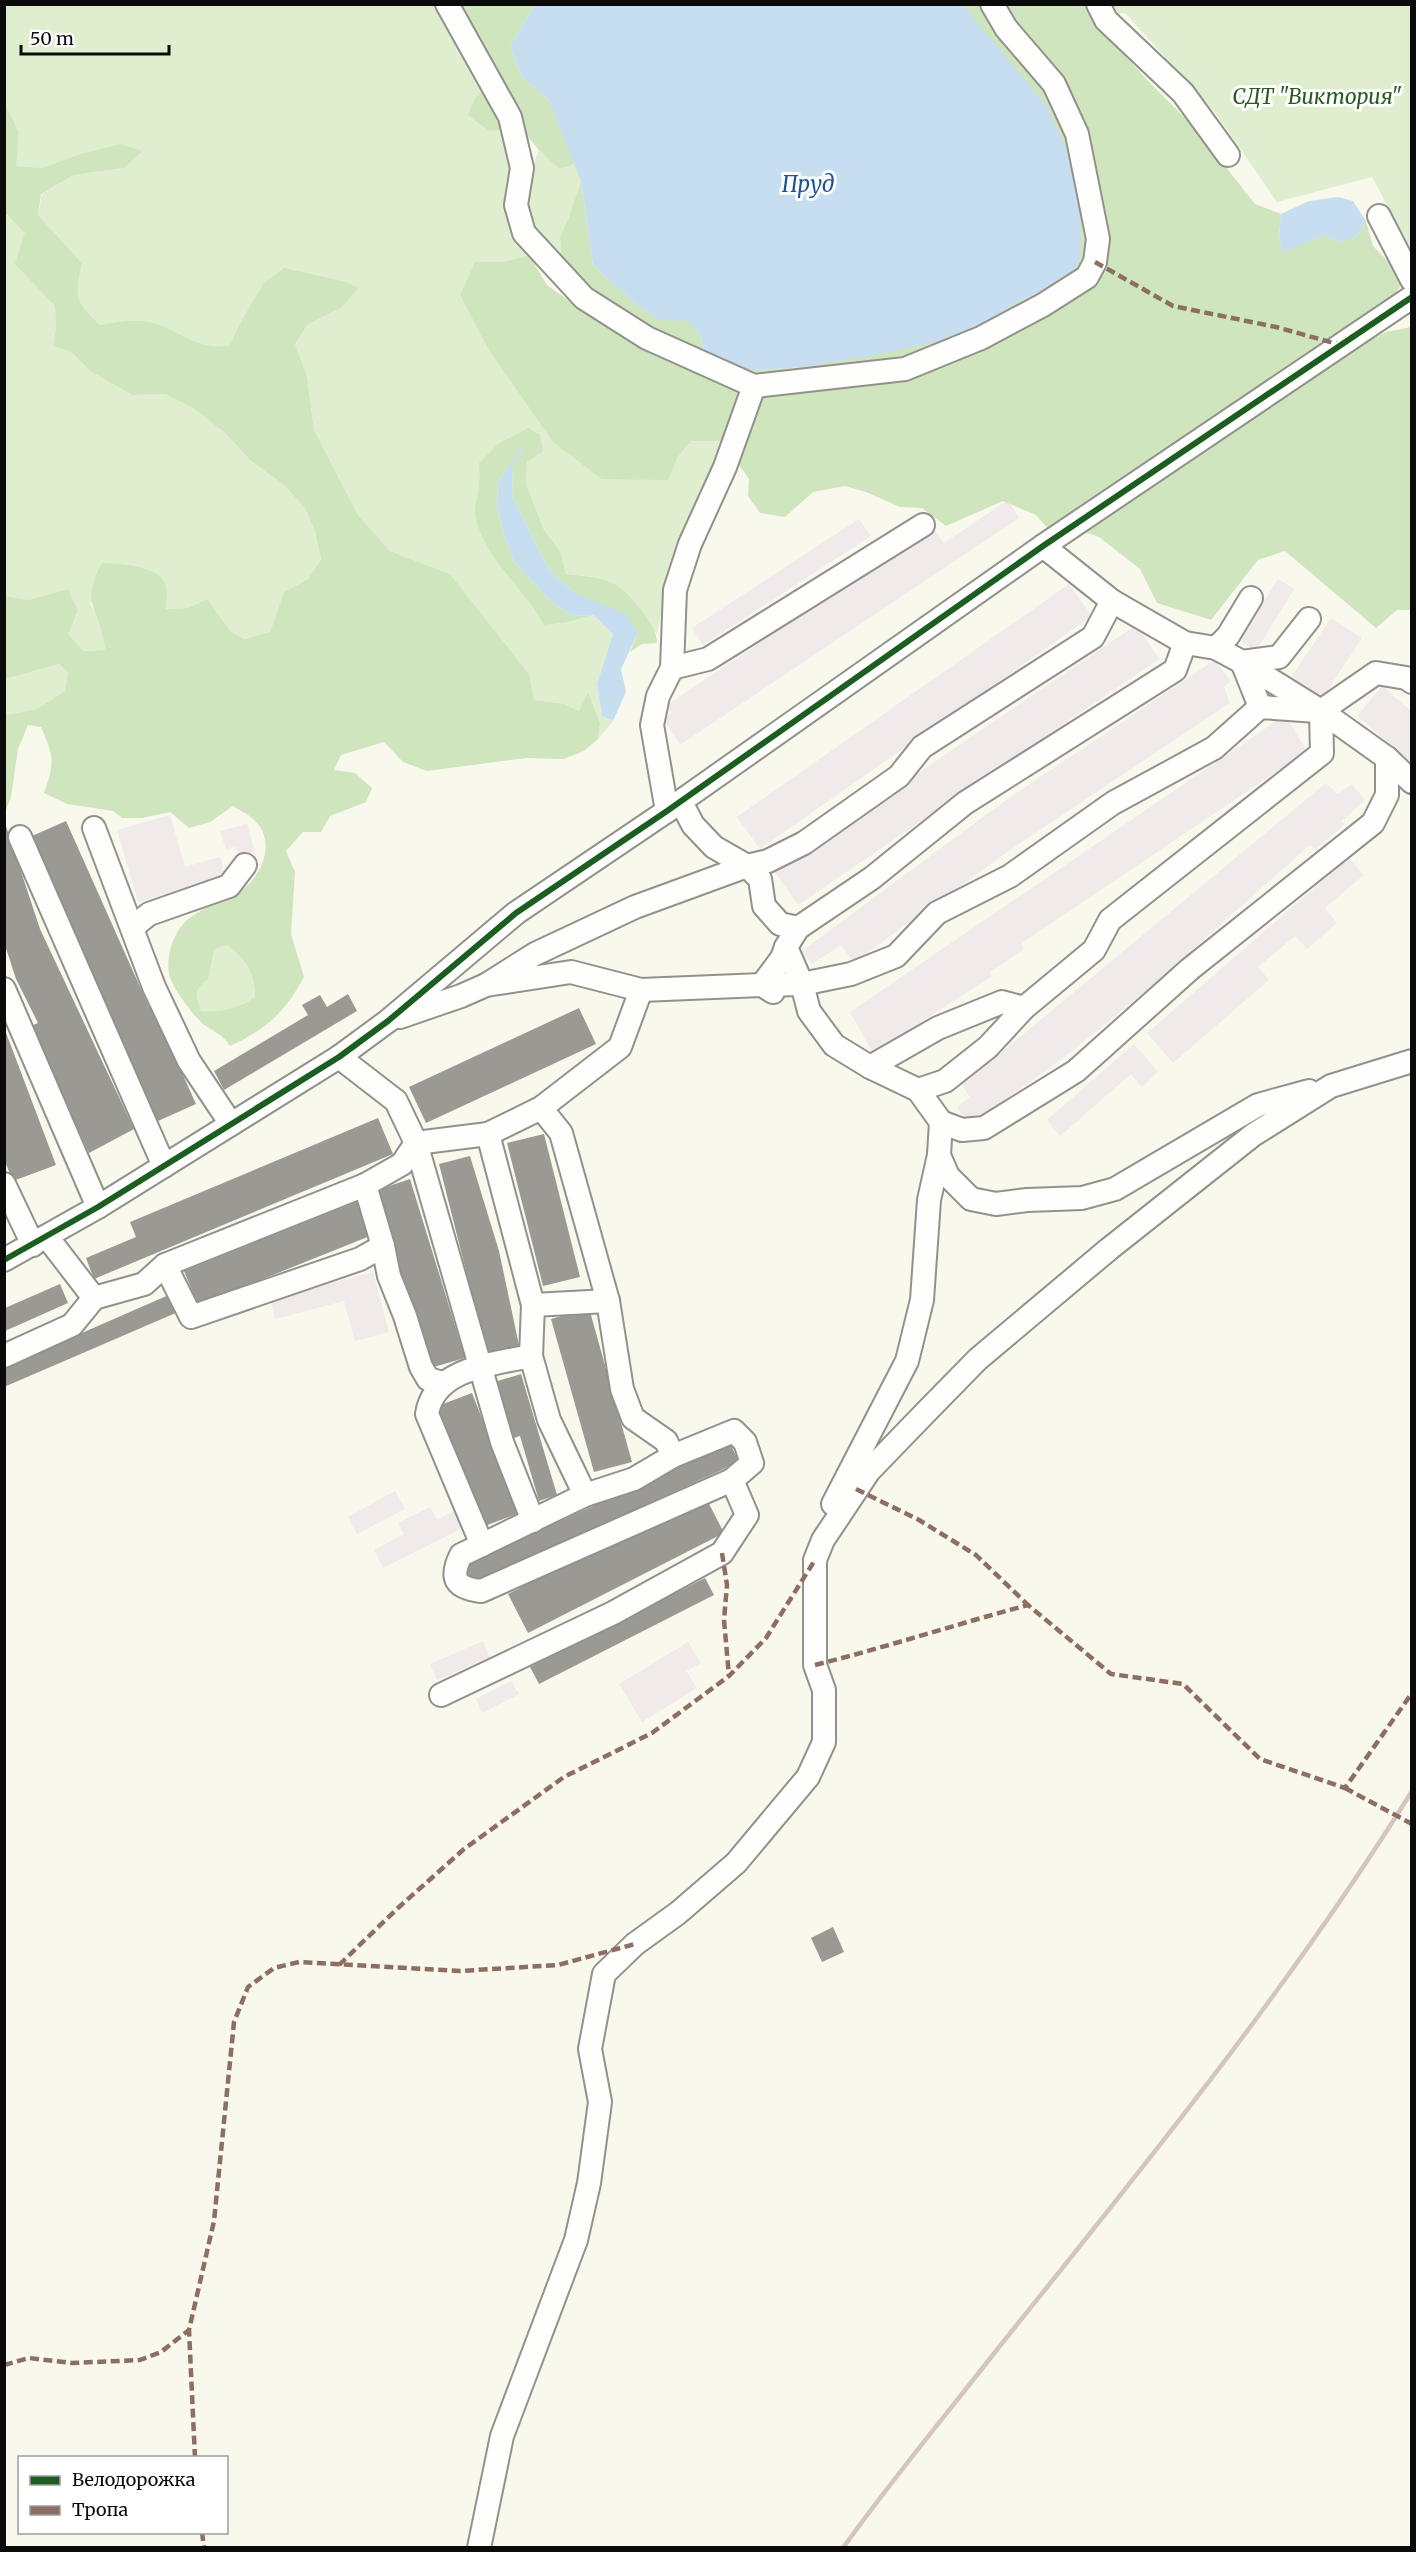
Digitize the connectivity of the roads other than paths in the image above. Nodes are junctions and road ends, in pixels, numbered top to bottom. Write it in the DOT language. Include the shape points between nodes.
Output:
graph roads {
  1 [pos="447,4"];
  2 [pos="992,4"];
  3 [pos="1098,4"];
  4 [pos="1228,155"];
  5 [pos="1379,216"];
  6 [pos="1412,280"];
  7 [pos="1412,297"];
  8 [pos="754,387"];
  9 [pos="923,525"];
  10 [pos="1043,546"];
  11 [pos="1251,598"];
  12 [pos="1112,601"];
  13 [pos="1309,619"];
  14 [pos="1185,643"];
  15 [pos="1216,648"];
  16 [pos="1242,662"];
  17 [pos="672,668"];
  18 [pos="1412,682"];
  19 [pos="1260,707"];
  20 [pos="1321,711"];
  21 [pos="1387,758"];
  22 [pos="1412,782"];
  23 [pos="674,806"];
  24 [pos="94,828"];
  25 [pos="20,837"];
  26 [pos="244,865"];
  27 [pos="747,866"];
  28 [pos="133,927"];
  29 [pos="798,928"];
  30 [pos="786,947"];
  31 [pos="802,984"];
  32 [pos="486,985"];
  33 [pos="762,986"];
  34 [pos="4,989"];
  35 [pos="641,990"];
  36 [pos="1024,1008"];
  37 [pos="809,1011"];
  38 [pos="388,1021"];
  39 [pos="339,1057"];
  40 [pos="1412,1062"];
  41 [pos="870,1067"];
  42 [pos="1331,1086"];
  43 [pos="918,1090"];
  44 [pos="541,1108"];
  45 [pos="941,1122"];
  46 [pos="231,1124"];
  47 [pos="488,1134"];
  48 [pos="416,1143"];
  49 [pos="939,1155"];
  50 [pos="164,1166"];
  51 [pos="4,1184"];
  52 [pos="365,1185"];
  53 [pos="98,1207"];
  54 [pos="40,1241"];
  55 [pos="383,1246"];
  56 [pos="4,1260"];
  57 [pos="165,1265"];
  58 [pos="94,1298"];
  59 [pos="608,1301"];
  60 [pos="533,1305"];
  61 [pos="4,1356"];
  62 [pos="531,1356"];
  63 [pos="480,1367"];
  64 [pos="443,1383"];
  65 [pos="673,1456"];
  66 [pos="732,1480"];
  67 [pos="585,1495"];
  68 [pos="533,1521"];
  69 [pos="823,1540"];
  70 [pos="482,1545"];
  71 [pos="441,1695"];
  72 [pos="479,2547"];
  1 -- 8 [label="street" via="510,117 522,168 516,205 524,233 584,298 647,338"];
  2 -- 8 [label="street" via="1006,28 1054,84 1077,134 1098,239 1095,262 1087,277 981,338 905,369"];
  3 -- 4 [label="street" via="1106,20 1184,93"];
  5 -- 6 [label="street"];
  7 -- 10 [label="street"];
  8 -- 17 [label="street" via="675,590"];
  9 -- 17 [label="street" via="708,659"];
  10 -- 12 [label="street"];
  10 -- 23 [label="street"];
  11 -- 15 [label="street"];
  12 -- 14 [label="street"];
  12 -- 27 [label="street" via="1093,637 922,747 899,776 804,843 768,861"];
  13 -- 16 [label="street" via="1279,657"];
  14 -- 15 [label="street"];
  14 -- 29 [label="street" via="1175,670 966,803 872,878"];
  15 -- 16 [label="street"];
  16 -- 19 [label="street"];
  16 -- 20 [label="street"];
  17 -- 23 [label="street" via="658,696 652,725"];
  18 -- 20 [label="street" via="1376,673"];
  19 -- 20 [label="street"];
  19 -- 31 [label="street" via="1214,748 1113,803 1010,876 937,913 896,956 851,974"];
  20 -- 21 [label="street"];
  20 -- 36 [label="street" via="1322,753 1110,920 1094,950"];
  21 -- 22 [label="street"];
  21 -- 45 [label="street" via="1387,795 1373,823 1190,969 1076,1071 984,1128 962,1130"];
  23 -- 27 [label="street" via="714,847"];
  23 -- 38 [label="street" via="516,913"];
  24 -- 28 [label="street"];
  25 -- 50 [label="street"];
  26 -- 28 [label="street" via="229,886 149,915"];
  27 -- 29 [label="street" via="760,879 764,906 780,924"];
  27 -- 32 [label="street" via="635,907 535,954"];
  28 -- 46 [label="street" via="154,987 189,1061"];
  29 -- 30 [label="street"];
  30 -- 31 [label="street"];
  30 -- 33 [label="street"];
  31 -- 33 [label="street"];
  31 -- 37 [label="street"];
  32 -- 35 [label="street" via="571,972"];
  32 -- 38 [label="street"];
  33 -- 35 [label="street"];
  33 -- 37 [label="street"];
  34 -- 53 [label="street"];
  35 -- 44 [label="street" via="620,1047"];
  36 -- 41 [label="street" via="1002,1002 938,1028"];
  36 -- 43 [label="street" via="988,1047 945,1081"];
  37 -- 41 [label="street" via="834,1046"];
  38 -- 39 [label="street"];
  39 -- 46 [label="street"];
  39 -- 48 [label="street" via="396,1101"];
  40 -- 42 [label="street"];
  41 -- 43 [label="street"];
  42 -- 49 [label="street" via="1258,1105 1115,1189 1082,1198 996,1204 971,1199 948,1176"];
  42 -- 69 [label="street" via="1253,1135 978,1359 869,1471"];
  43 -- 45 [label="street"];
  44 -- 47 [label="street"];
  44 -- 59 [label="street" via="561,1133"];
  45 -- 49 [label="street"];
  46 -- 50 [label="street"];
  47 -- 48 [label="street"];
  47 -- 60 [label="street"];
  48 -- 52 [label="street" via="402,1164"];
  48 -- 63 [label="street"];
  49 -- 69 [label="street" via="928,1200 922,1300 907,1361 834,1499"];
  50 -- 53 [label="street"];
  51 -- 54 [label="street"];
  52 -- 55 [label="street"];
  52 -- 57 [label="street"];
  53 -- 54 [label="street"];
  54 -- 56 [label="street"];
  54 -- 58 [label="street"];
  55 -- 57 [label="street" via="360,1259 191,1317"];
  55 -- 64 [label="street" via="389,1276 421,1367 428,1379"];
  57 -- 58 [label="street" via="144,1284"];
  58 -- 61 [label="street" via="72,1325"];
  59 -- 60 [label="street"];
  59 -- 65 [label="street" via="622,1389 633,1418 666,1441"];
  60 -- 62 [label="street"];
  62 -- 63 [label="street"];
  62 -- 67 [label="street" via="549,1420"];
  63 -- 64 [label="street"];
  63 -- 68 [label="street" via="502,1442"];
  64 -- 70 [label="street" via="429,1401 427,1414"];
  65 -- 66 [label="street" via="734,1431 745,1442 752,1463"];
  65 -- 67 [label="street" via="634,1479"];
  66 -- 70 [label="street" via="507,1581 481,1591 465,1589 456,1579 454,1568 461,1555"];
  66 -- 71 [label="street" via="747,1515 722,1553 614,1613"];
  67 -- 68 [label="street"];
  68 -- 70 [label="street"];
  69 -- 72 [label="street" via="815,1560 815,1665 824,1690 824,1742 808,1777 736,1863 635,1944 604,1974 590,2049 600,2102 589,2183 576,2240 502,2436"];
}
